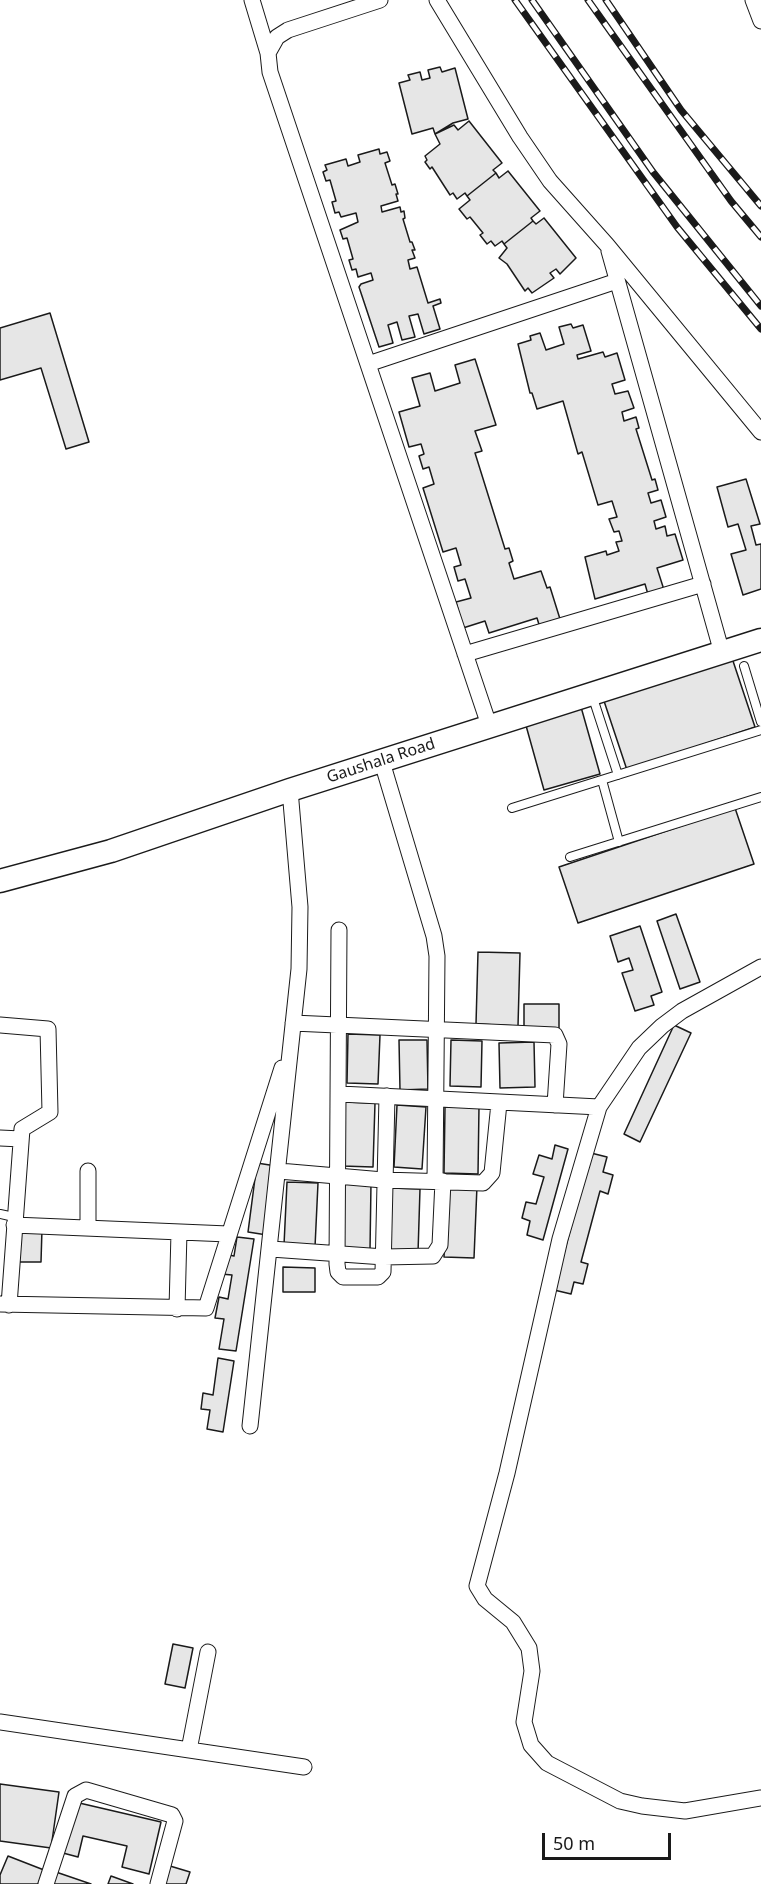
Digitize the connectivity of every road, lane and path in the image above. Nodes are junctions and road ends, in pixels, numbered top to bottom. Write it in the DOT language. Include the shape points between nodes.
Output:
graph roads {
  1 [pos="252,0"];
  2 [pos="380,0"];
  3 [pos="436,0"];
  4 [pos="756,1"];
  5 [pos="761,21"];
  6 [pos="268,53"];
  7 [pos="607,245"];
  8 [pos="617,281"];
  9 [pos="368,364"];
  10 [pos="761,432"];
  11 [pos="703,584"];
  12 [pos="761,640"];
  13 [pos="722,653"];
  14 [pos="465,654"];
  15 [pos="744,666"];
  16 [pos="592,693"];
  17 [pos="761,722"];
  18 [pos="489,725"];
  19 [pos="761,729"];
  20 [pos="382,762"];
  21 [pos="618,776"];
  22 [pos="602,780"];
  23 [pos="290,790"];
  24 [pos="761,798"];
  25 [pos="512,808"];
  26 [pos="619,842"];
  27 [pos="570,857"];
  28 [pos="0,881"];
  29 [pos="339,930"];
  30 [pos="761,967"];
  31 [pos="293,1023"];
  32 [pos="340,1024"];
  33 [pos="0,1025"];
  34 [pos="438,1029"];
  35 [pos="291,1042"];
  36 [pos="340,1094"];
  37 [pos="387,1096"];
  38 [pos="437,1098"];
  39 [pos="500,1103"];
  40 [pos="555,1105"];
  41 [pos="599,1107"];
  42 [pos="0,1138"];
  43 [pos="21,1139"];
  44 [pos="88,1171"];
  45 [pos="279,1171"];
  46 [pos="338,1176"];
  47 [pos="383,1180"];
  48 [pos="439,1181"];
  49 [pos="9,1219"];
  50 [pos="88,1227"];
  51 [pos="179,1232"];
  52 [pos="228,1234"];
  53 [pos="271,1249"];
  54 [pos="337,1252"];
  55 [pos="384,1257"];
  56 [pos="4,1304"];
  57 [pos="177,1309"];
  58 [pos="250,1426"];
  59 [pos="208,1652"];
  60 [pos="0,1722"];
  61 [pos="189,1750"];
  62 [pos="304,1767"];
  63 [pos="761,1798"];
  64 [pos="46,1884"];
  65 [pos="158,1884"];
  1 -- 6 [label="street"];
  2 -- 6 [label="street" via="288,30 276,37"];
  3 -- 7 [label="street" via="550,181"];
  4 -- 5 [label="street"];
  6 -- 9 [label="street" via="270,72"];
  7 -- 8 [label="street"];
  7 -- 10 [label="street"];
  8 -- 9 [label="street"];
  8 -- 11 [label="street"];
  9 -- 14 [label="street"];
  11 -- 13 [label="street"];
  11 -- 14 [label="street"];
  12 -- 13 [label="street, Gaushala Road"];
  13 -- 16 [label="street, Gaushala Road"];
  14 -- 18 [label="street"];
  15 -- 17 [label="lane"];
  16 -- 18 [label="street, Gaushala Road"];
  16 -- 21 [label="lane"];
  18 -- 20 [label="street, Gaushala Road"];
  19 -- 21 [label="lane"];
  20 -- 23 [label="street, Gaushala Road"];
  20 -- 34 [label="street" via="434,936"];
  21 -- 22 [label="lane"];
  22 -- 25 [label="lane"];
  22 -- 26 [label="lane"];
  23 -- 28 [label="street, Gaushala Road" via="111,851"];
  23 -- 31 [label="street" via="300,941"];
  24 -- 26 [label="lane"];
  26 -- 27 [label="lane"];
  29 -- 32 [label="street"];
  30 -- 41 [label="street" via="662,1026 639,1048"];
  31 -- 32 [label="street"];
  31 -- 35 [label="street"];
  32 -- 34 [label="street"];
  32 -- 36 [label="street"];
  33 -- 43 [label="street" via="48,1029 50,1112 22,1129"];
  34 -- 38 [label="street"];
  34 -- 40 [label="street" via="555,1035 560,1044"];
  35 -- 45 [label="street"];
  35 -- 52 [label="street"];
  36 -- 37 [label="street"];
  36 -- 46 [label="street"];
  37 -- 38 [label="street"];
  37 -- 47 [label="street"];
  38 -- 39 [label="street"];
  38 -- 48 [label="street"];
  39 -- 40 [label="street"];
  39 -- 48 [label="street" via="488,1180"];
  40 -- 41 [label="street"];
  41 -- 63 [label="street" via="561,1239 477,1586 485,1599 513,1622 529,1648 532,1671 524,1722 531,1745 547,1763 620,1801 642,1806 685,1810"];
  42 -- 43 [label="street"];
  43 -- 49 [label="street"];
  44 -- 50 [label="street"];
  45 -- 46 [label="street"];
  45 -- 53 [label="street"];
  46 -- 47 [label="street"];
  46 -- 54 [label="street"];
  47 -- 48 [label="street"];
  47 -- 55 [label="street"];
  48 -- 55 [label="street" via="438,1252 425,1258"];
  49 -- 50 [label="street"];
  49 -- 56 [label="street"];
  50 -- 51 [label="street"];
  51 -- 52 [label="street"];
  51 -- 57 [label="street"];
  52 -- 57 [label="street" via="206,1308"];
  53 -- 54 [label="street"];
  53 -- 58 [label="street"];
  54 -- 55 [label="street"];
  54 -- 55 [label="street" via="338,1272 343,1277 378,1277 383,1272"];
  56 -- 57 [label="street"];
  59 -- 61 [label="street"];
  60 -- 61 [label="street"];
  61 -- 62 [label="street"];
  64 -- 65 [label="street" via="75,1796 86,1790 172,1815 175,1821"];
}
